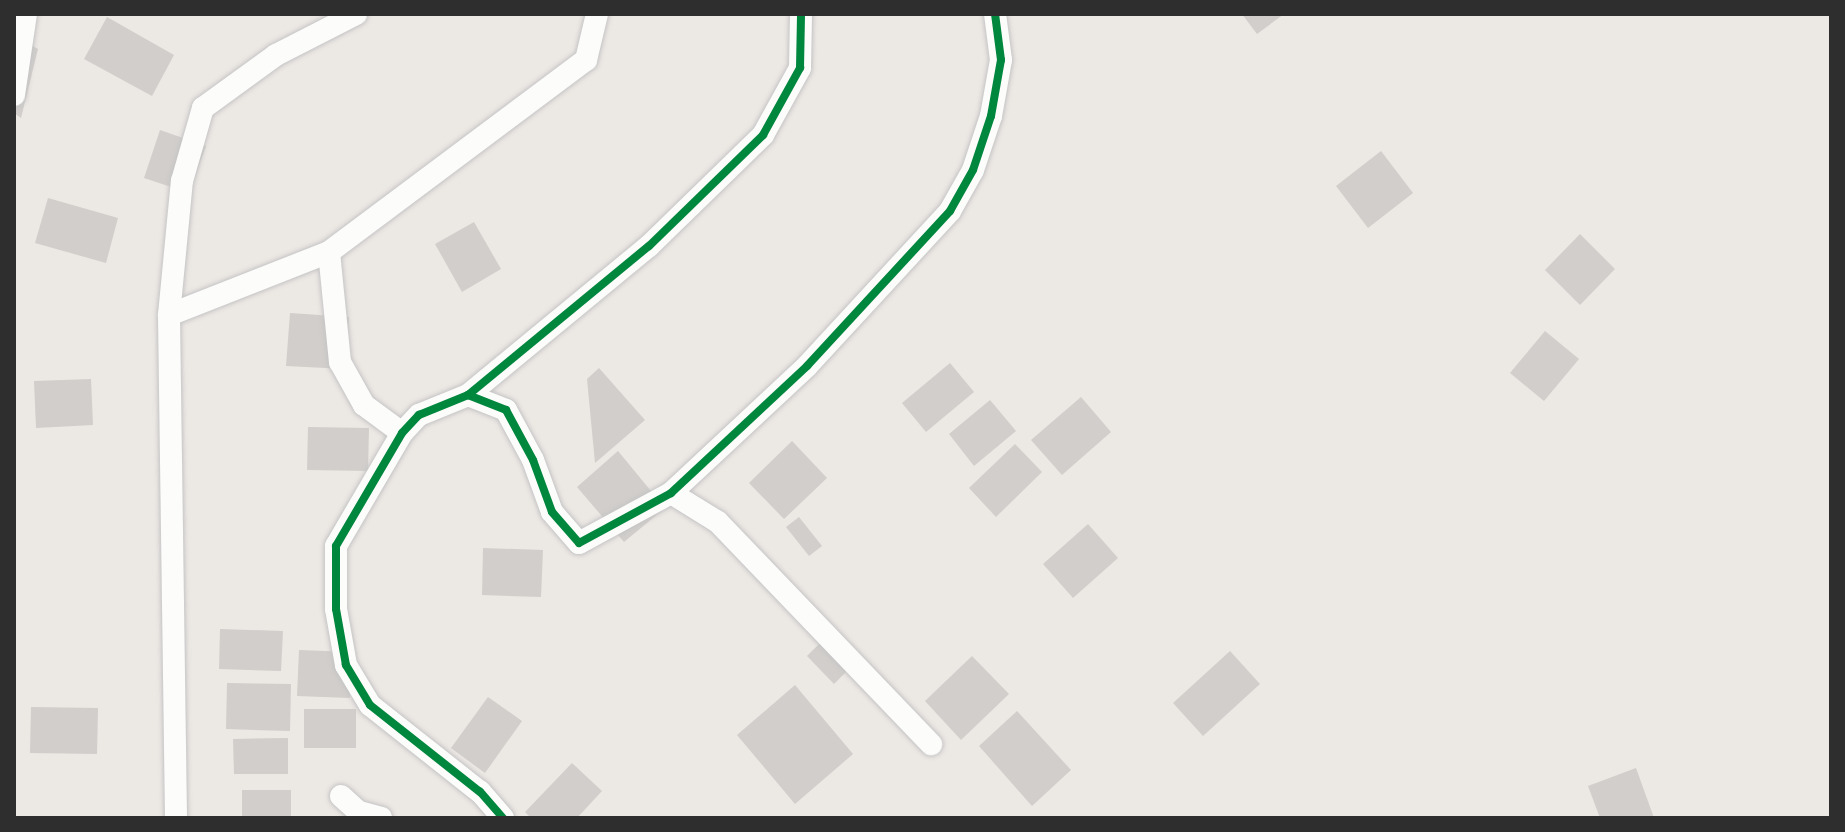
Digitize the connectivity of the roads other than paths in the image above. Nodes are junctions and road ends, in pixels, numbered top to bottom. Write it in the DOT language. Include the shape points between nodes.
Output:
graph roads {
  1 [pos="26,14"];
  2 [pos="356,14"];
  3 [pos="597,14"];
  4 [pos="801,14"];
  5 [pos="995,14"];
  6 [pos="14,95"];
  7 [pos="329,252"];
  8 [pos="169,315"];
  9 [pos="468,395"];
  10 [pos="402,433"];
  11 [pos="671,493"];
  12 [pos="931,744"];
  13 [pos="341,796"];
  14 [pos="176,818"];
  15 [pos="381,818"];
  16 [pos="503,818"];
  1 -- 6 [label="street"];
  2 -- 8 [label="street" via="276,55 203,108 182,181"];
  3 -- 7 [label="street" via="586,60"];
  4 -- 9 [label="street" via="800,68 763,135 649,246"];
  5 -- 11 [label="street" via="1001,60 991,116 973,170 950,211 807,366"];
  7 -- 8 [label="street"];
  7 -- 10 [label="street" via="340,362 364,405"];
  8 -- 14 [label="street"];
  9 -- 10 [label="street" via="419,415"];
  9 -- 11 [label="street" via="506,410 533,460 552,512 579,543"];
  10 -- 16 [label="street" via="336,546 336,609 346,665 370,705 480,792"];
  11 -- 12 [label="street" via="718,522"];
  13 -- 15 [label="street" via="359,812"];
}
